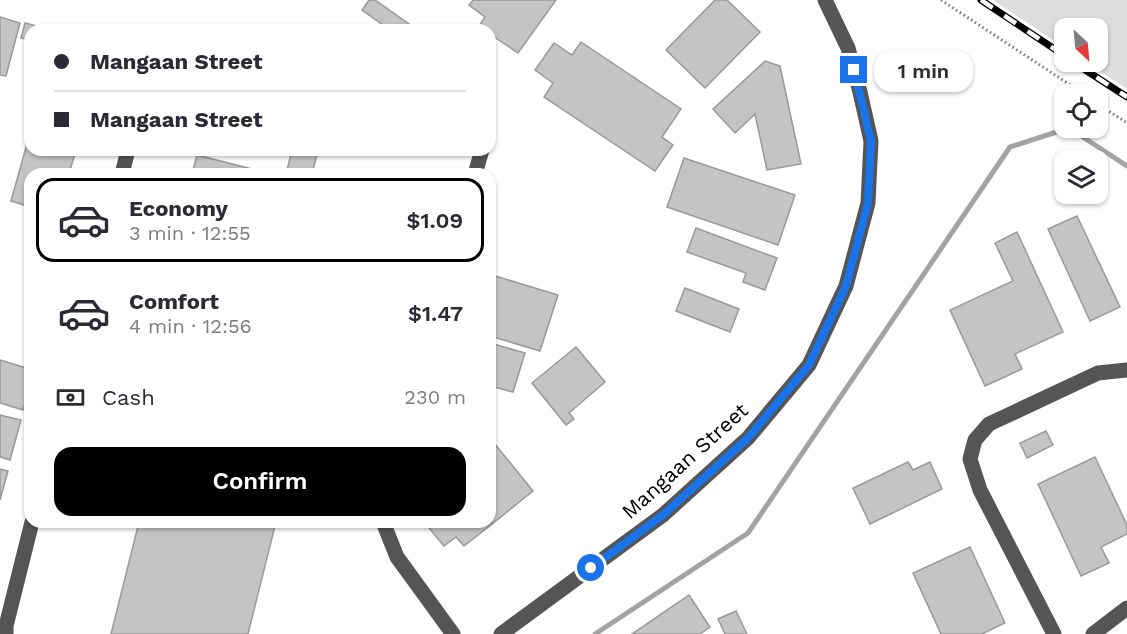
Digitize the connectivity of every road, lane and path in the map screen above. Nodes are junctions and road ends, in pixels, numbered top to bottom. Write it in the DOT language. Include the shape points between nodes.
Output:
graph roads {
  1 [pos="825,0"];
  2 [pos="941,0"];
  3 [pos="1069,84"];
  4 [pos="1108,111"];
  5 [pos="1127,123"];
  6 [pos="1127,370"];
  7 [pos="30,528"];
  8 [pos="385,528"];
  9 [pos="1127,608"];
  10 [pos="1102,631"];
  11 [pos="6,634"];
  12 [pos="453,634"];
  13 [pos="501,634"];
  14 [pos="1054,634"];
  1 -- 13 [label="street, Mangaan Street" via="848,48 861,92 871,141 869,193 846,286 809,365 748,438 663,515"];
  2 -- 3 [label="path"];
  4 -- 5 [label="path"];
  6 -- 14 [label="street" via="1098,373 988,424 975,440 970,459 980,490"];
  7 -- 11 [label="street"];
  8 -- 12 [label="street" via="397,557"];
  9 -- 10 [label="street"];
}
